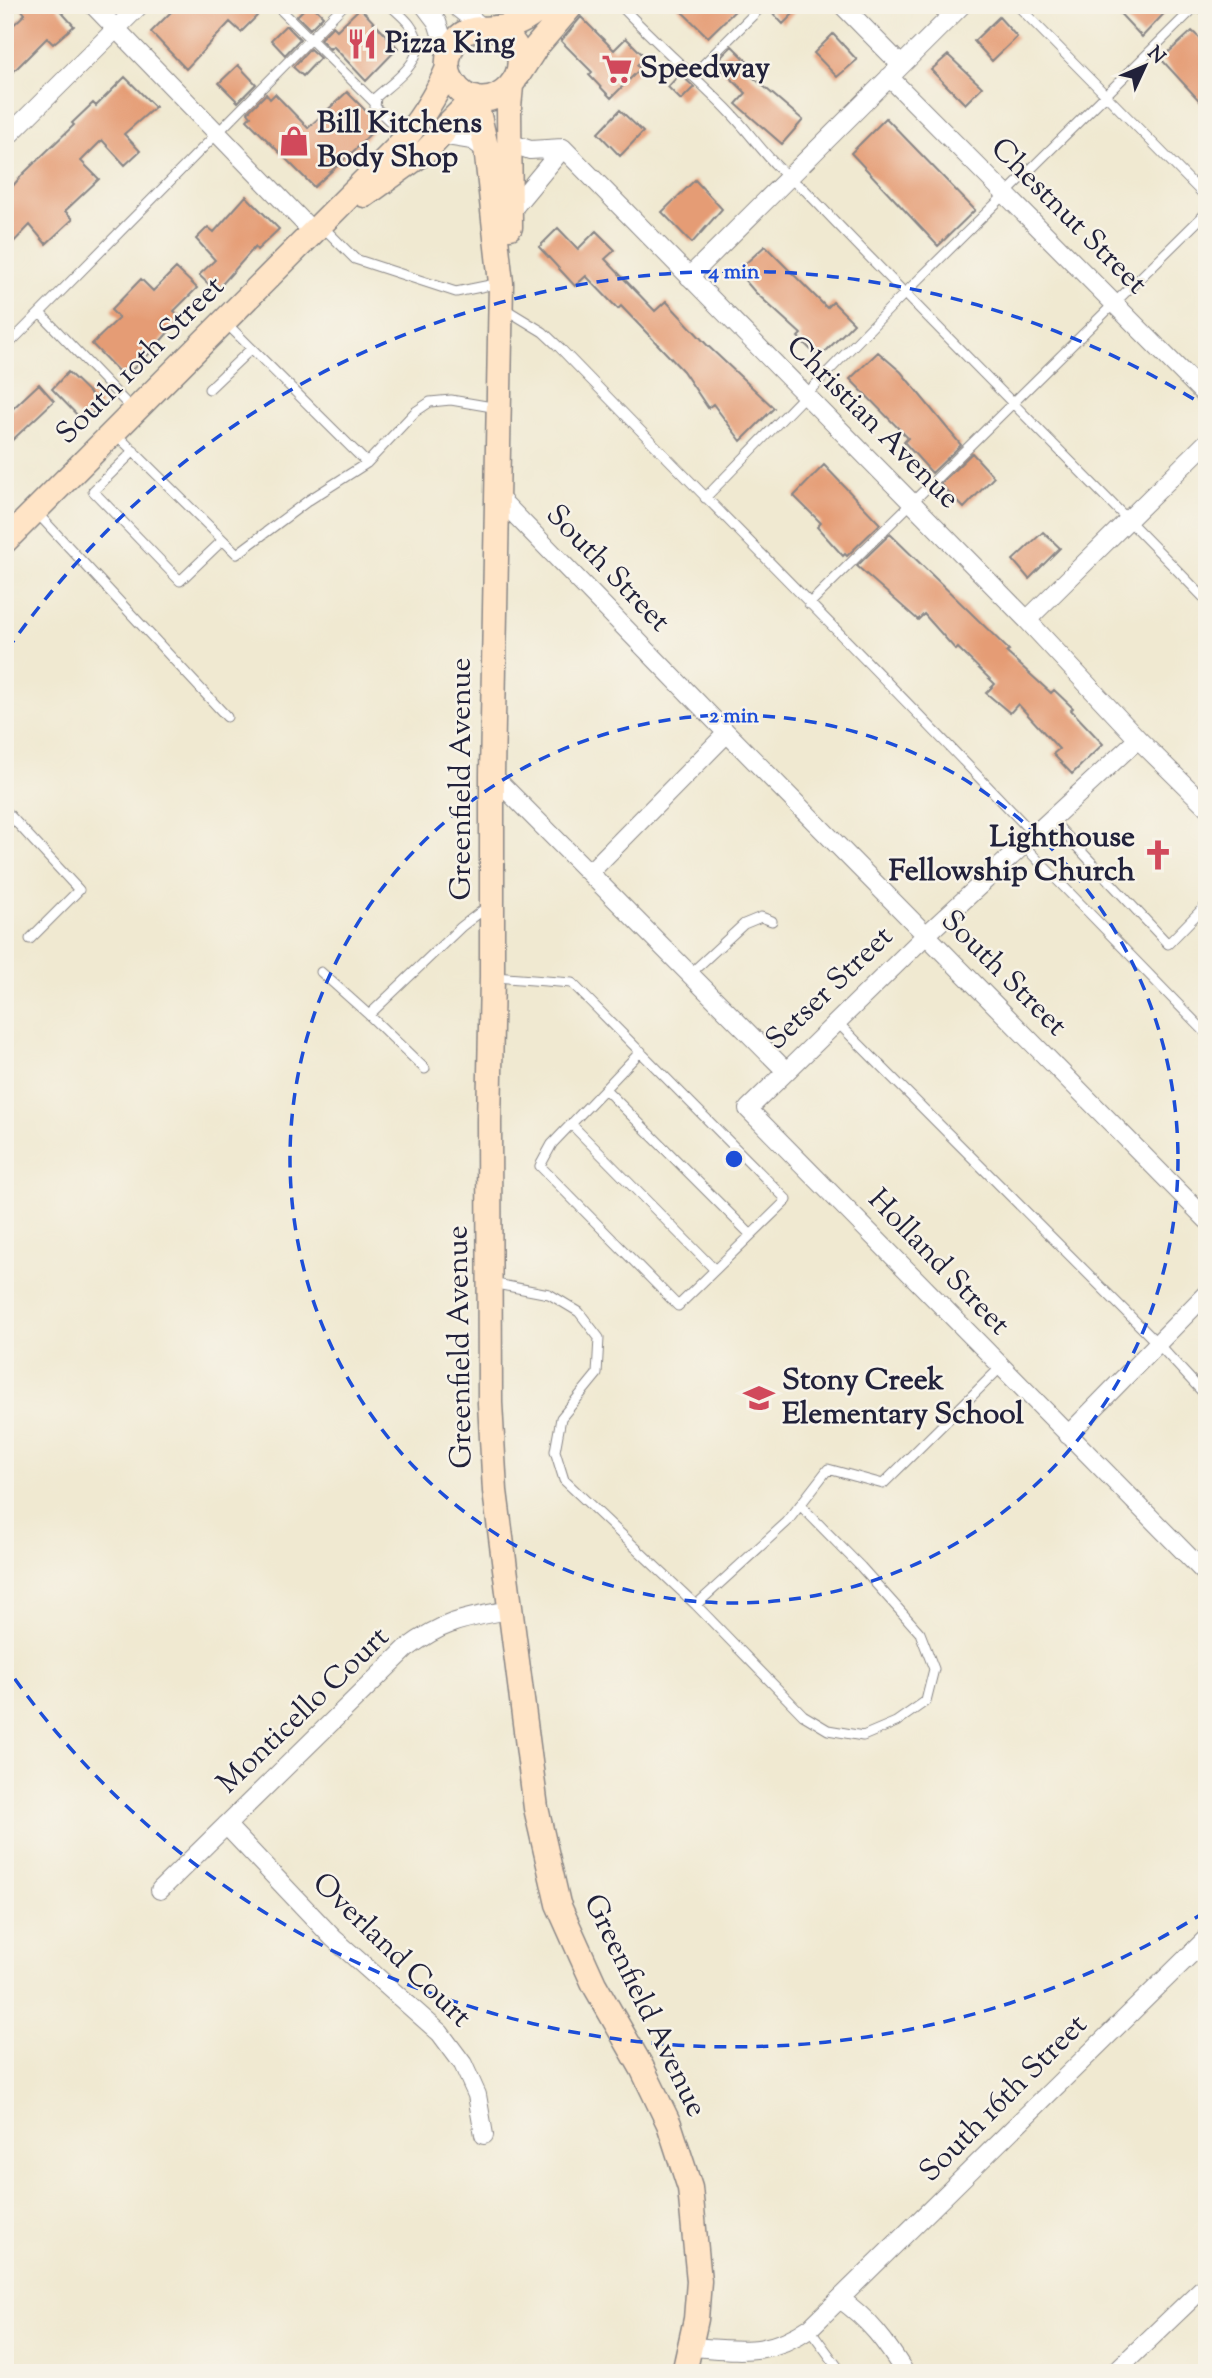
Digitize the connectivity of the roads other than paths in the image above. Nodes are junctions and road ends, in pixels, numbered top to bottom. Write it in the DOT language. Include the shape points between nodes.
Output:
graph roads {
  1 [pos="93,5"];
  2 [pos="140,5"];
  3 [pos="276,5"];
  4 [pos="344,5"];
  5 [pos="390,5"];
  6 [pos="424,5"];
  7 [pos="454,5"];
  8 [pos="545,5"];
  9 [pos="572,5"];
  10 [pos="620,5"];
  11 [pos="763,5"];
  12 [pos="842,5"];
  13 [pos="962,5"];
  14 [pos="1017,5"];
  15 [pos="1197,5"];
  16 [pos="488,28"];
  17 [pos="116,29"];
  18 [pos="309,39"];
  19 [pos="448,62"];
  20 [pos="895,71"];
  21 [pos="692,76"];
  22 [pos="514,81"];
  23 [pos="1106,96"];
  24 [pos="473,97"];
  25 [pos="374,102"];
  26 [pos="217,132"];
  27 [pos="443,133"];
  28 [pos="407,137"];
  29 [pos="5,139"];
  30 [pos="498,145"];
  31 [pos="563,148"];
  32 [pos="788,178"];
  33 [pos="1006,194"];
  34 [pos="1207,198"];
  35 [pos="510,212"];
  36 [pos="1207,212"];
  37 [pos="318,230"];
  38 [pos="689,277"];
  39 [pos="904,294"];
  40 [pos="501,295"];
  41 [pos="1114,304"];
  42 [pos="40,313"];
  43 [pos="225,322"];
  44 [pos="5,348"];
  45 [pos="251,348"];
  46 [pos="209,389"];
  47 [pos="805,395"];
  48 [pos="1207,397"];
  49 [pos="1013,402"];
  50 [pos="499,408"];
  51 [pos="135,412"];
  52 [pos="114,432"];
  53 [pos="1207,442"];
  54 [pos="134,451"];
  55 [pos="367,464"];
  56 [pos="497,496"];
  57 [pos="705,498"];
  58 [pos="911,502"];
  59 [pos="36,512"];
  60 [pos="1129,519"];
  61 [pos="223,540"];
  62 [pos="5,541"];
  63 [pos="1207,601"];
  64 [pos="809,604"];
  65 [pos="1027,620"];
  66 [pos="227,717"];
  67 [pos="727,733"];
  68 [pos="1138,739"];
  69 [pos="492,775"];
  70 [pos="1207,807"];
  71 [pos="5,810"];
  72 [pos="1052,820"];
  73 [pos="1029,841"];
  74 [pos="590,872"];
  75 [pos="492,903"];
  76 [pos="1207,904"];
  77 [pos="772,920"];
  78 [pos="926,936"];
  79 [pos="30,939"];
  80 [pos="321,972"];
  81 [pos="690,974"];
  82 [pos="492,977"];
  83 [pos="369,1015"];
  84 [pos="837,1022"];
  85 [pos="1207,1034"];
  86 [pos="641,1051"];
  87 [pos="425,1069"];
  88 [pos="786,1071"];
  89 [pos="605,1090"];
  90 [pos="748,1109"];
  91 [pos="571,1124"];
  92 [pos="1207,1220"];
  93 [pos="751,1235"];
  94 [pos="715,1270"];
  95 [pos="489,1283"];
  96 [pos="1207,1293"];
  97 [pos="1157,1344"];
  98 [pos="1001,1367"];
  99 [pos="1207,1397"];
  100 [pos="1068,1436"];
  101 [pos="800,1505"];
  102 [pos="1207,1575"];
  103 [pos="695,1605"];
  104 [pos="509,1610"];
  105 [pos="226,1825"];
  106 [pos="160,1890"];
  107 [pos="1207,1938"];
  108 [pos="484,2135"];
  109 [pos="1207,2284"];
  110 [pos="840,2299"];
  111 [pos="809,2328"];
  112 [pos="690,2347"];
  113 [pos="684,2373"];
  114 [pos="842,2373"];
  115 [pos="905,2373"];
  116 [pos="1114,2373"];
  1 -- 17 [label="street"];
  2 -- 17 [label="street"];
  3 -- 18 [label="lane"];
  4 -- 18 [label="lane"];
  5 -- 25 [label="lane" via="415,34 416,59"];
  6 -- 19 [label="street" via="437,22"];
  7 -- 16 [label="street"];
  8 -- 16 [label="main road" via="512,26"];
  9 -- 22 [label="main road"];
  10 -- 21 [label="lane"];
  11 -- 21 [label="lane"];
  12 -- 20 [label="street, Chestnut Street"];
  13 -- 20 [label="street"];
  14 -- 23 [label="lane"];
  15 -- 23 [label="lane"];
  16 -- 19 [label="main road" via="460,36"];
  16 -- 22 [label="main road" via="513,42 520,65"];
  17 -- 26 [label="street"];
  17 -- 29 [label="street"];
  18 -- 25 [label="lane"];
  18 -- 26 [label="lane"];
  19 -- 24 [label="main road" via="455,86"];
  19 -- 28 [label="main road, South 10th Street" via="436,96"];
  20 -- 32 [label="street"];
  20 -- 33 [label="street, Chestnut Street"];
  21 -- 32 [label="lane"];
  22 -- 24 [label="main road" via="506,92 491,99"];
  22 -- 30 [label="main road, Greenfield Avenue"];
  23 -- 33 [label="lane"];
  23 -- 34 [label="lane"];
  24 -- 27 [label="main road, South 10th Street"];
  24 -- 30 [label="main road, Greenfield Avenue"];
  25 -- 28 [label="lane"];
  26 -- 37 [label="street"];
  26 -- 42 [label="lane"];
  27 -- 30 [label="street"];
  27 -- 37 [label="main road, South 10th Street" via="395,176"];
  28 -- 37 [label="main road, South 10th Street"];
  30 -- 31 [label="street" via="530,150"];
  30 -- 35 [label="main road, Greenfield Avenue"];
  30 -- 40 [label="main road, Greenfield Avenue"];
  31 -- 35 [label="street"];
  31 -- 38 [label="street, Christian Avenue"];
  32 -- 38 [label="street"];
  32 -- 39 [label="lane" via="805,190"];
  33 -- 39 [label="lane"];
  33 -- 41 [label="street, Chestnut Street"];
  35 -- 40 [label="main road, Greenfield Avenue"];
  36 -- 41 [label="lane"];
  37 -- 40 [label="lane" via="355,259 456,292"];
  37 -- 43 [label="main road, South 10th Street"];
  38 -- 47 [label="street, Christian Avenue"];
  39 -- 47 [label="lane"];
  39 -- 49 [label="lane"];
  40 -- 50 [label="main road, Greenfield Avenue"];
  40 -- 57 [label="lane" via="559,347"];
  41 -- 48 [label="street, Chestnut Street"];
  41 -- 49 [label="lane"];
  42 -- 44 [label="lane"];
  42 -- 51 [label="lane"];
  43 -- 45 [label="lane"];
  43 -- 51 [label="main road, South 10th Street"];
  45 -- 46 [label="lane"];
  45 -- 55 [label="lane"];
  47 -- 57 [label="lane"];
  47 -- 58 [label="street, Christian Avenue"];
  49 -- 58 [label="lane"];
  49 -- 60 [label="lane"];
  50 -- 55 [label="lane" via="451,400 430,402"];
  50 -- 56 [label="main road, Greenfield Avenue"];
  51 -- 52 [label="main road, South 10th Street"];
  52 -- 54 [label="lane"];
  52 -- 59 [label="main road, South 10th Street"];
  53 -- 60 [label="street"];
  54 -- 61 [label="lane"];
  54 -- 61 [label="lane" via="93,491 180,581"];
  55 -- 61 [label="lane" via="237,554"];
  56 -- 67 [label="street, South Street"];
  56 -- 69 [label="main road, Greenfield Avenue"];
  57 -- 64 [label="lane"];
  58 -- 64 [label="lane"];
  58 -- 65 [label="street, Christian Avenue"];
  59 -- 62 [label="main road, South 10th Street"];
  59 -- 66 [label="lane"];
  60 -- 63 [label="lane"];
  60 -- 65 [label="street"];
  64 -- 73 [label="lane" via="949,746"];
  65 -- 68 [label="street, Christian Avenue"];
  67 -- 74 [label="street"];
  67 -- 78 [label="street, South Street"];
  68 -- 70 [label="street, Christian Avenue"];
  68 -- 72 [label="street, Setser Street"];
  69 -- 74 [label="street"];
  69 -- 75 [label="main road, Greenfield Avenue"];
  71 -- 79 [label="lane" via="79,890"];
  72 -- 73 [label="street, Setser Street"];
  72 -- 76 [label="lane" via="1168,944"];
  73 -- 78 [label="street, Setser Street"];
  73 -- 85 [label="lane"];
  74 -- 81 [label="street"];
  75 -- 82 [label="main road, Greenfield Avenue"];
  75 -- 83 [label="lane"];
  77 -- 81 [label="lane" via="761,918 744,924"];
  78 -- 84 [label="street, Setser Street"];
  78 -- 92 [label="street, South Street"];
  80 -- 83 [label="lane"];
  81 -- 88 [label="street"];
  82 -- 86 [label="lane" via="572,983"];
  82 -- 95 [label="main road, Greenfield Avenue"];
  83 -- 87 [label="lane"];
  84 -- 88 [label="street, Setser Street"];
  84 -- 97 [label="lane"];
  86 -- 89 [label="lane"];
  86 -- 93 [label="lane" via="787,1200"];
  88 -- 90 [label="street, Setser Street"];
  89 -- 91 [label="lane"];
  89 -- 93 [label="lane"];
  90 -- 98 [label="street, Holland Street"];
  91 -- 94 [label="lane"];
  91 -- 94 [label="lane" via="540,1166 678,1306"];
  93 -- 94 [label="lane"];
  95 -- 103 [label="lane" via="549,1294 579,1312 599,1338 597,1374 561,1418 555,1451 564,1480"];
  95 -- 104 [label="main road, Greenfield Avenue" via="495,1491"];
  96 -- 97 [label="street"];
  97 -- 99 [label="lane"];
  97 -- 100 [label="street"];
  98 -- 100 [label="street, Holland Street"];
  98 -- 101 [label="lane" via="883,1483 828,1469"];
  100 -- 102 [label="street, Holland Street"];
  101 -- 103 [label="lane"];
  101 -- 103 [label="lane" via="920,1633 934,1669 926,1702 863,1736 828,1730 803,1715"];
  104 -- 105 [label="street, Monticello Court" via="463,1618 428,1632"];
  104 -- 112 [label="main road, Greenfield Avenue" via="536,1808 558,1904 594,1984 669,2124 690,2188 699,2281"];
  105 -- 106 [label="street, Monticello Court"];
  105 -- 108 [label="street, Overland Court" via="333,1938 440,2033 463,2064 477,2095"];
  107 -- 110 [label="street, South 16th Street"];
  109 -- 116 [label="street"];
  110 -- 111 [label="street, South 16th Street"];
  110 -- 115 [label="street" via="879,2332"];
  111 -- 112 [label="street, South 16th Street" via="775,2347"];
  111 -- 114 [label="lane"];
  112 -- 113 [label="main road, Greenfield Avenue"];
}
